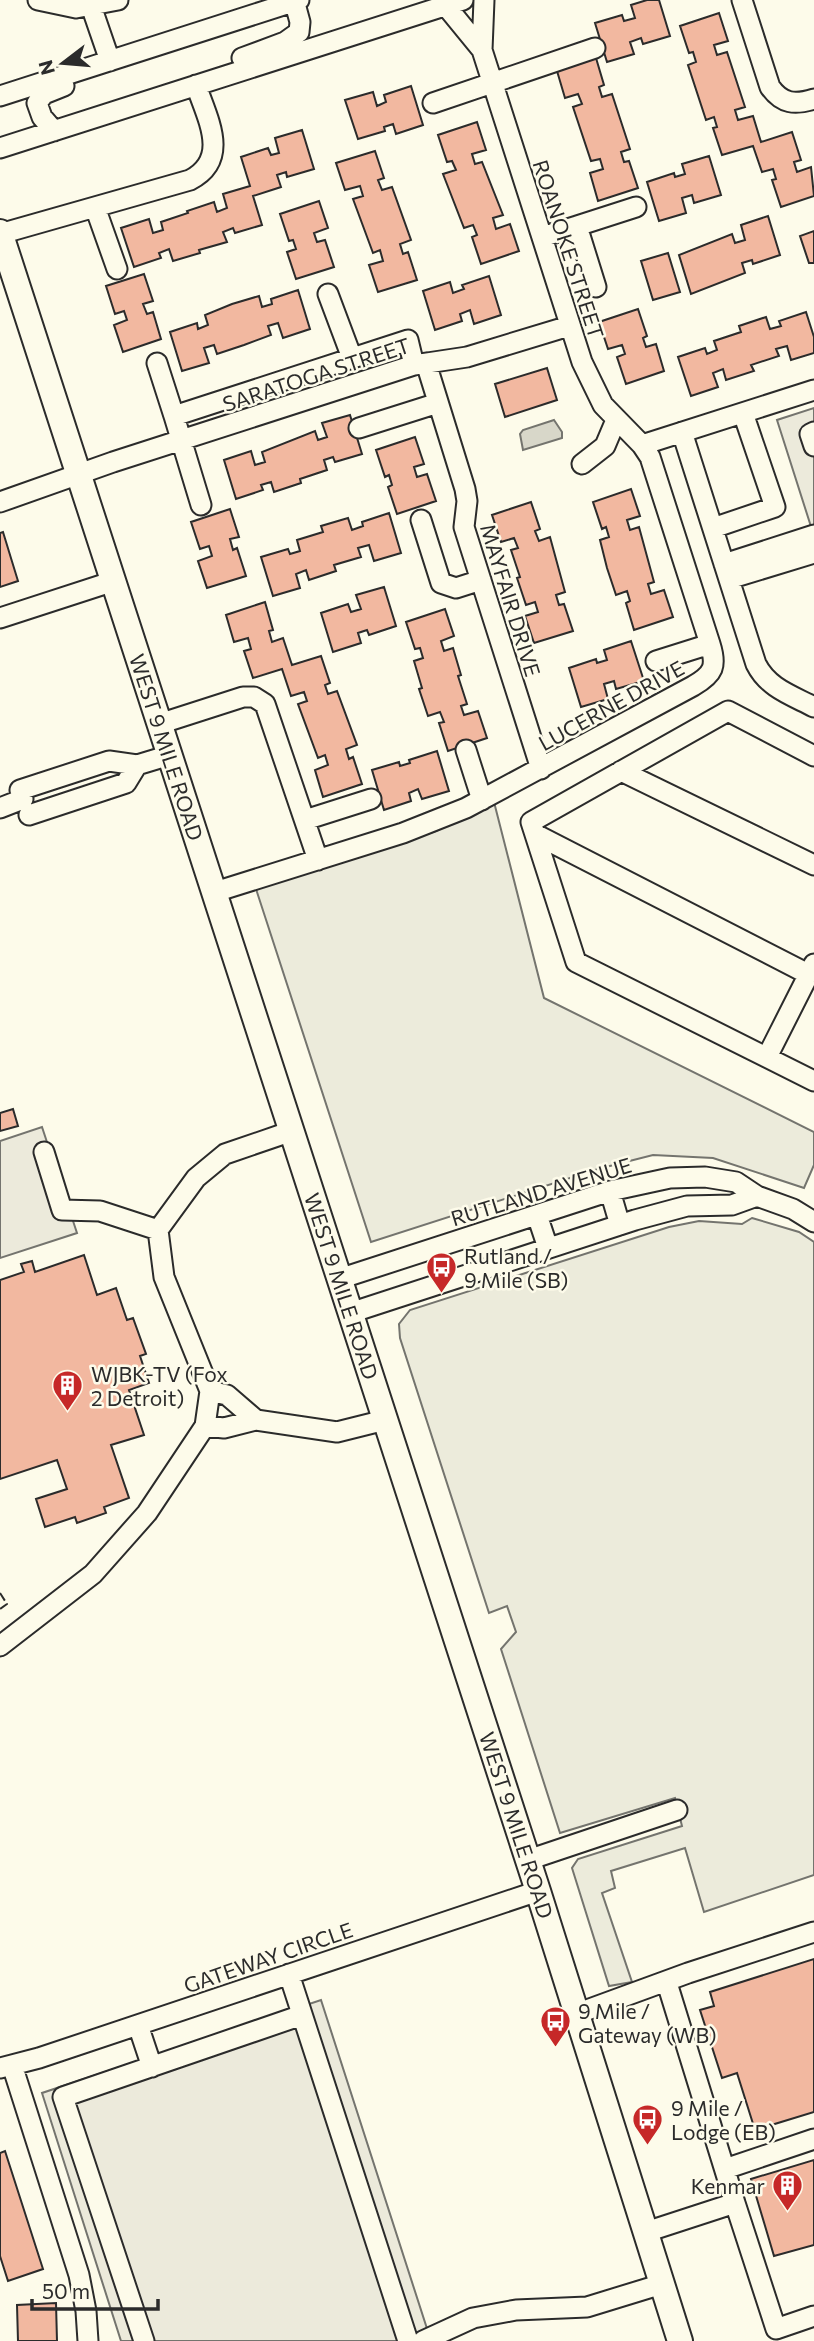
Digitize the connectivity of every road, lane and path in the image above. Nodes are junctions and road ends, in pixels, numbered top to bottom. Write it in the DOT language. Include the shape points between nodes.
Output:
graph roads {
  1 [pos="38,0"];
  2 [pos="118,0"];
  3 [pos="296,0"];
  4 [pos="484,0"];
  5 [pos="742,0"];
  6 [pos="454,3"];
  7 [pos="90,4"];
  8 [pos="595,48"];
  9 [pos="482,50"];
  10 [pos="110,61"];
  11 [pos="224,76"];
  12 [pos="493,83"];
  13 [pos="196,85"];
  14 [pos="0,96"];
  15 [pos="814,99"];
  16 [pos="433,103"];
  17 [pos="54,131"];
  18 [pos="0,148"];
  19 [pos="95,207"];
  20 [pos="636,207"];
  21 [pos="577,226"];
  22 [pos="0,233"];
  23 [pos="542,237"];
  24 [pos="117,269"];
  25 [pos="596,287"];
  26 [pos="328,294"];
  27 [pos="569,326"];
  28 [pos="352,358"];
  29 [pos="157,363"];
  30 [pos="420,364"];
  31 [pos="322,368"];
  32 [pos="265,386"];
  33 [pos="814,390"];
  34 [pos="331,393"];
  35 [pos="439,403"];
  36 [pos="274,411"];
  37 [pos="743,413"];
  38 [pos="174,416"];
  39 [pos="616,420"];
  40 [pos="359,428"];
  41 [pos="682,432"];
  42 [pos="181,440"];
  43 [pos="642,445"];
  44 [pos="582,464"];
  45 [pos="78,474"];
  46 [pos="0,502"];
  47 [pos="201,505"];
  48 [pos="421,520"];
  49 [pos="713,528"];
  50 [pos="814,535"];
  51 [pos="814,553"];
  52 [pos="727,571"];
  53 [pos="481,580"];
  54 [pos="114,581"];
  55 [pos="0,618"];
  56 [pos="710,644"];
  57 [pos="656,661"];
  58 [pos="814,707"];
  59 [pos="159,724"];
  60 [pos="466,750"];
  61 [pos="170,755"];
  62 [pos="814,756"];
  63 [pos="541,769"];
  64 [pos="621,771"];
  65 [pos="371,799"];
  66 [pos="482,800"];
  67 [pos="0,808"];
  68 [pos="305,820"];
  69 [pos="535,834"];
  70 [pos="318,860"];
  71 [pos="814,865"];
  72 [pos="215,892"];
  73 [pos="811,968"];
  74 [pos="767,1058"];
  75 [pos="814,1081"];
  76 [pos="292,1131"];
  77 [pos="44,1152"];
  78 [pos="610,1191"];
  79 [pos="757,1196"];
  80 [pos="537,1215"];
  81 [pos="812,1216"];
  82 [pos="620,1225"];
  83 [pos="158,1230"];
  84 [pos="548,1248"];
  85 [pos="339,1279"];
  86 [pos="350,1313"];
  87 [pos="210,1391"];
  88 [pos="256,1420"];
  89 [pos="385,1420"];
  90 [pos="205,1426"];
  91 [pos="0,1646"];
  92 [pos="677,1810"];
  93 [pos="528,1860"];
  94 [pos="538,1892"];
  95 [pos="814,1933"];
  96 [pos="289,1974"];
  97 [pos="667,1983"];
  98 [pos="576,2014"];
  99 [pos="302,2015"];
  100 [pos="138,2025"];
  101 [pos="6,2066"];
  102 [pos="152,2067"];
  103 [pos="814,2139"];
  104 [pos="725,2169"];
  105 [pos="735,2203"];
  106 [pos="646,2232"];
  107 [pos="662,2284"];
  108 [pos="814,2316"];
  109 [pos="88,2341"];
  110 [pos="144,2341"];
  111 [pos="408,2341"];
  112 [pos="423,2341"];
  113 [pos="680,2341"];
  1 -- 7 [label="street" via="76,8"];
  2 -- 7 [label="street"];
  3 -- 10 [label="street"];
  3 -- 11 [label="street" via="299,32 243,57"];
  4 -- 9 [label="street, ROANOKE STREET"];
  5 -- 15 [label="street" via="777,97 801,103"];
  6 -- 9 [label="street, ROANOKE STREET"];
  6 -- 11 [label="street"];
  7 -- 10 [label="street"];
  8 -- 12 [label="street"];
  9 -- 12 [label="street, ROANOKE STREET"];
  10 -- 14 [label="street"];
  10 -- 17 [label="street" via="96,75 44,94 37,103"];
  11 -- 13 [label="street"];
  12 -- 16 [label="street"];
  12 -- 23 [label="street, ROANOKE STREET"];
  13 -- 17 [label="street"];
  13 -- 19 [label="street" via="213,137 213,159 205,173"];
  17 -- 18 [label="street"];
  19 -- 22 [label="street"];
  19 -- 24 [label="street"];
  20 -- 21 [label="street"];
  21 -- 23 [label="street"];
  21 -- 25 [label="street"];
  22 -- 45 [label="main road, WEST 9 MILE ROAD"];
  23 -- 27 [label="street, ROANOKE STREET"];
  26 -- 28 [label="street"];
  27 -- 30 [label="street, SARATOGA STREET" via="467,357"];
  27 -- 39 [label="street, ROANOKE STREET" via="593,389"];
  28 -- 30 [label="street, MAYFAIR DRIVE" via="408,340"];
  28 -- 31 [label="street"];
  29 -- 38 [label="street"];
  30 -- 34 [label="street, SARATOGA STREET"];
  30 -- 35 [label="street, MAYFAIR DRIVE"];
  31 -- 32 [label="street"];
  31 -- 34 [label="street"];
  32 -- 36 [label="street"];
  32 -- 38 [label="street"];
  33 -- 37 [label="street"];
  34 -- 36 [label="street, SARATOGA STREET"];
  35 -- 40 [label="street"];
  35 -- 53 [label="street, MAYFAIR DRIVE" via="465,489 464,527"];
  36 -- 42 [label="street, SARATOGA STREET"];
  37 -- 41 [label="street"];
  37 -- 49 [label="street" via="775,507"];
  38 -- 42 [label="street"];
  39 -- 43 [label="street, ROANOKE STREET"];
  39 -- 44 [label="street" via="605,446"];
  41 -- 43 [label="street"];
  41 -- 49 [label="street"];
  42 -- 45 [label="street, SARATOGA STREET"];
  42 -- 47 [label="street"];
  43 -- 56 [label="street, LUCERNE DRIVE" via="654,469"];
  45 -- 46 [label="street, SARATOGA STREET"];
  45 -- 54 [label="main road, WEST 9 MILE ROAD"];
  48 -- 53 [label="street" via="441,583 456,588"];
  49 -- 52 [label="street"];
  50 -- 52 [label="street"];
  51 -- 52 [label="street"];
  52 -- 58 [label="street" via="763,677"];
  53 -- 63 [label="street, MAYFAIR DRIVE"];
  54 -- 55 [label="street"];
  54 -- 59 [label="main road, WEST 9 MILE ROAD"];
  56 -- 57 [label="street"];
  56 -- 63 [label="street, LUCERNE DRIVE" via="715,668 704,680"];
  59 -- 61 [label="main road, WEST 9 MILE ROAD"];
  59 -- 68 [label="street" via="243,697 265,704"];
  60 -- 66 [label="street"];
  61 -- 67 [label="street" via="137,765 127,783"];
  61 -- 72 [label="main road, WEST 9 MILE ROAD"];
  62 -- 64 [label="street" via="728,711"];
  63 -- 66 [label="street, LUCERNE DRIVE"];
  64 -- 69 [label="street" via="531,822"];
  64 -- 71 [label="street"];
  65 -- 68 [label="street"];
  66 -- 70 [label="street, LUCERNE DRIVE" via="426,825"];
  68 -- 70 [label="street"];
  69 -- 73 [label="street"];
  69 -- 74 [label="street" via="576,962"];
  70 -- 72 [label="street, LUCERNE DRIVE"];
  72 -- 76 [label="main road, WEST 9 MILE ROAD"];
  73 -- 74 [label="street"];
  74 -- 75 [label="street"];
  76 -- 83 [label="street" via="225,1154 196,1178"];
  76 -- 85 [label="main road, WEST 9 MILE ROAD"];
  77 -- 83 [label="street" via="62,1210 100,1211"];
  78 -- 79 [label="street, RUTLAND AVENUE" via="670,1178 705,1177 736,1182"];
  78 -- 80 [label="street, RUTLAND AVENUE"];
  78 -- 82 [label="street"];
  79 -- 81 [label="street, RUTLAND AVENUE"];
  79 -- 82 [label="street" via="732,1205 687,1206"];
  80 -- 84 [label="street"];
  80 -- 85 [label="street, RUTLAND AVENUE"];
  82 -- 84 [label="street"];
  83 -- 87 [label="street" via="164,1277"];
  84 -- 86 [label="street"];
  85 -- 86 [label="main road, WEST 9 MILE ROAD"];
  86 -- 89 [label="main road, WEST 9 MILE ROAD"];
  87 -- 88 [label="street" via="227,1395"];
  87 -- 90 [label="street"];
  88 -- 89 [label="street" via="337,1432"];
  88 -- 90 [label="street" via="224,1428"];
  89 -- 93 [label="main road, WEST 9 MILE ROAD"];
  90 -- 91 [label="street" via="147,1513 93,1574"];
  92 -- 93 [label="street"];
  93 -- 94 [label="main road, WEST 9 MILE ROAD"];
  94 -- 96 [label="street, GATEWAY CIRCLE"];
  94 -- 98 [label="main road, WEST 9 MILE ROAD"];
  95 -- 97 [label="street"];
  96 -- 99 [label="street"];
  96 -- 100 [label="street, GATEWAY CIRCLE"];
  97 -- 98 [label="street"];
  97 -- 104 [label="street"];
  98 -- 106 [label="main road, WEST 9 MILE ROAD"];
  99 -- 102 [label="street"];
  99 -- 111 [label="street"];
  100 -- 101 [label="street, GATEWAY CIRCLE"];
  100 -- 102 [label="street"];
  101 -- 109 [label="street, GATEWAY CIRCLE" via="79,2275"];
  102 -- 110 [label="street" via="63,2097"];
  103 -- 104 [label="street"];
  104 -- 105 [label="street"];
  105 -- 106 [label="street"];
  105 -- 108 [label="street" via="776,2329"];
  106 -- 107 [label="main road, WEST 9 MILE ROAD"];
  107 -- 112 [label="street" via="587,2307 516,2310 472,2318"];
  107 -- 113 [label="main road, WEST 9 MILE ROAD"];
}
